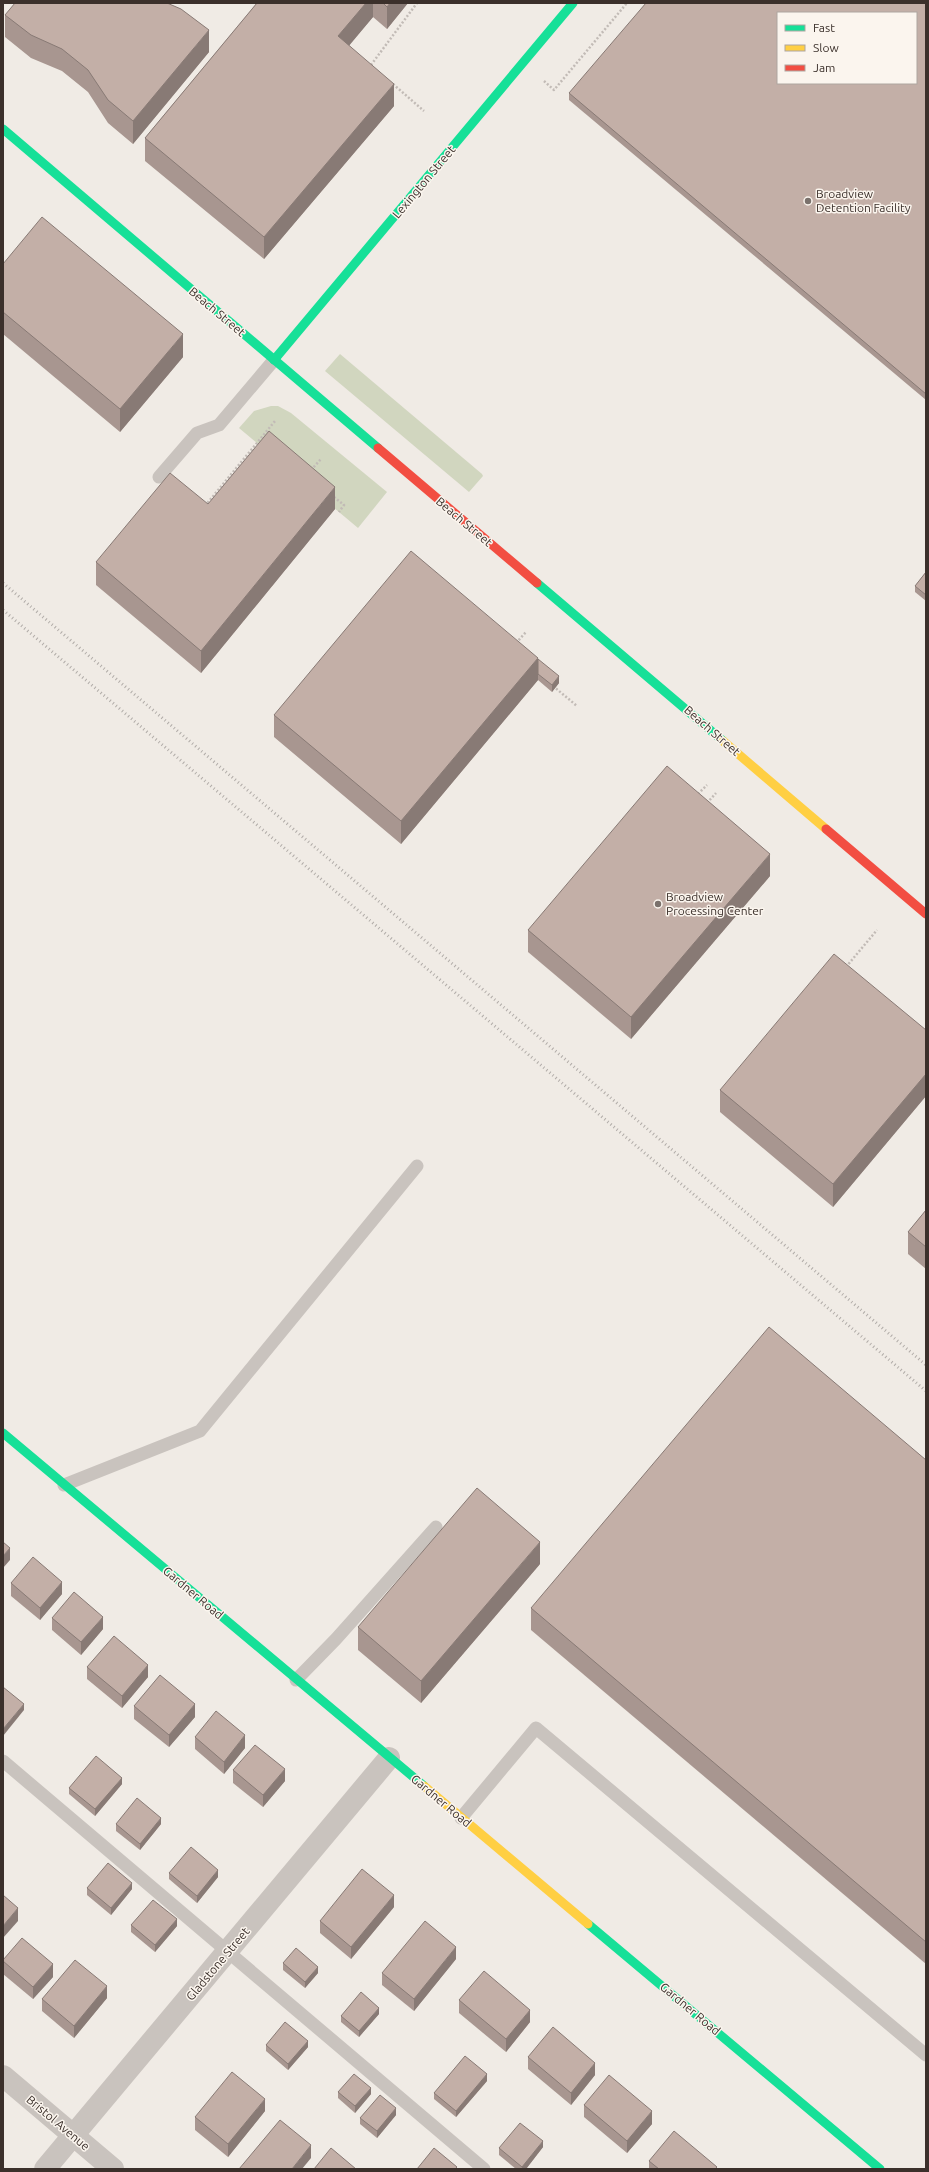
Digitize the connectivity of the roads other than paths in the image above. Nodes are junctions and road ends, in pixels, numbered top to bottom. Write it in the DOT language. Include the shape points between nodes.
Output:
graph roads {
  1 [pos="573,3"];
  2 [pos="3,129"];
  3 [pos="274,360"];
  4 [pos="160,477"];
  5 [pos="926,914"];
  6 [pos="417,1166"];
  7 [pos="3,1433"];
  8 [pos="64,1485"];
  9 [pos="436,1527"];
  10 [pos="296,1680"];
  11 [pos="389,1758"];
  12 [pos="3,1761"];
  13 [pos="462,1818"];
  14 [pos="228,1953"];
  15 [pos="926,2055"];
  16 [pos="3,2076"];
  17 [pos="74,2136"];
  18 [pos="45,2169"];
  19 [pos="113,2169"];
  20 [pos="484,2169"];
  21 [pos="880,2169"];
  1 -- 3 [label="street, Lexington Street"];
  2 -- 3 [label="street, Beach Street"];
  3 -- 4 [label="lane" via="219,426 197,433"];
  3 -- 5 [label="street, Beach Street"];
  6 -- 8 [label="lane" via="200,1431"];
  7 -- 8 [label="street, Gardner Road"];
  8 -- 10 [label="street, Gardner Road"];
  9 -- 10 [label="lane"];
  10 -- 11 [label="street, Gardner Road"];
  11 -- 13 [label="street, Gardner Road"];
  11 -- 14 [label="street, Gladstone Street"];
  12 -- 14 [label="lane"];
  13 -- 15 [label="lane" via="536,1728"];
  13 -- 21 [label="street, Gardner Road"];
  14 -- 17 [label="street, Gladstone Street"];
  14 -- 20 [label="lane"];
  16 -- 17 [label="street, Bristol Avenue"];
  17 -- 18 [label="street, Gladstone Street"];
  17 -- 19 [label="street, Bristol Avenue"];
}
